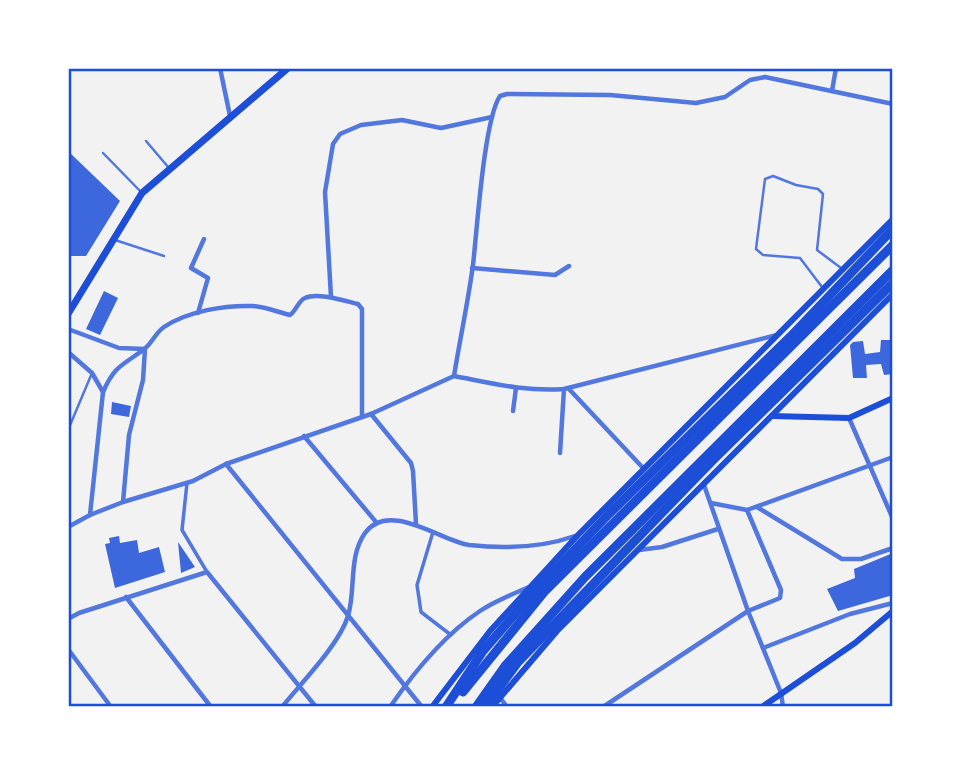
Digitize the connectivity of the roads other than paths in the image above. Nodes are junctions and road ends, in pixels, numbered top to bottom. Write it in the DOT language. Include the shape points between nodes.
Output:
graph roads {
  1 [pos="220,68"];
  2 [pos="288,68"];
  3 [pos="836,68"];
  4 [pos="832,91"];
  5 [pos="893,104"];
  6 [pos="230,116"];
  7 [pos="492,117"];
  8 [pos="146,141"];
  9 [pos="103,153"];
  10 [pos="169,168"];
  11 [pos="142,193"];
  12 [pos="893,219"];
  13 [pos="893,229"];
  14 [pos="204,239"];
  15 [pos="115,240"];
  16 [pos="893,245"];
  17 [pos="163,256"];
  18 [pos="569,266"];
  19 [pos="472,268"];
  20 [pos="844,270"];
  21 [pos="893,270"];
  22 [pos="893,283"];
  23 [pos="824,289"];
  24 [pos="893,294"];
  25 [pos="331,297"];
  26 [pos="198,313"];
  27 [pos="68,314"];
  28 [pos="68,329"];
  29 [pos="780,334"];
  30 [pos="145,349"];
  31 [pos="68,352"];
  32 [pos="92,373"];
  33 [pos="454,376"];
  34 [pos="516,388"];
  35 [pos="566,388"];
  36 [pos="103,392"];
  37 [pos="893,398"];
  38 [pos="513,411"];
  39 [pos="371,414"];
  40 [pos="772,416"];
  41 [pos="362,417"];
  42 [pos="849,418"];
  43 [pos="68,430"];
  44 [pos="304,436"];
  45 [pos="560,453"];
  46 [pos="893,457"];
  47 [pos="226,464"];
  48 [pos="871,466"];
  49 [pos="644,469"];
  50 [pos="187,483"];
  51 [pos="704,485"];
  52 [pos="673,488"];
  53 [pos="123,502"];
  54 [pos="710,503"];
  55 [pos="757,507"];
  56 [pos="747,510"];
  57 [pos="90,515"];
  58 [pos="893,519"];
  59 [pos="376,522"];
  60 [pos="664,524"];
  61 [pos="416,525"];
  62 [pos="68,527"];
  63 [pos="718,529"];
  64 [pos="433,532"];
  65 [pos="578,535"];
  66 [pos="893,548"];
  67 [pos="638,550"];
  68 [pos="207,572"];
  69 [pos="530,586"];
  70 [pos="126,597"];
  71 [pos="893,603"];
  72 [pos="748,611"];
  73 [pos="893,611"];
  74 [pos="348,617"];
  75 [pos="68,619"];
  76 [pos="451,635"];
  77 [pos="763,648"];
  78 [pos="68,649"];
  79 [pos="299,685"];
  80 [pos="404,686"];
  81 [pos="781,694"];
  82 [pos="499,696"];
  83 [pos="111,707"];
  84 [pos="211,707"];
  85 [pos="282,707"];
  86 [pos="316,707"];
  87 [pos="390,707"];
  88 [pos="422,707"];
  89 [pos="432,707"];
  90 [pos="446,707"];
  91 [pos="453,707"];
  92 [pos="476,707"];
  93 [pos="485,707"];
  94 [pos="492,707"];
  95 [pos="507,707"];
  96 [pos="603,707"];
  97 [pos="762,707"];
  98 [pos="783,707"];
  1 -- 6 [label="street"];
  2 -- 6 [label="main road"];
  3 -- 4 [label="street"];
  4 -- 5 [label="street"];
  4 -- 7 [label="street" via="765,77 750,80 724,97 696,103 610,95 508,94 500,96"];
  6 -- 10 [label="main road"];
  7 -- 19 [label="street"];
  7 -- 25 [label="street" via="441,128 402,120 361,125 340,134 333,144 325,192"];
  8 -- 10 [label="lane"];
  9 -- 11 [label="lane"];
  10 -- 11 [label="main road"];
  11 -- 15 [label="main road"];
  12 -- 20 [label="main road"];
  13 -- 90 [label="highway" via="535,591 483,651"];
  14 -- 26 [label="street" via="191,268 208,278"];
  15 -- 17 [label="lane"];
  15 -- 27 [label="main road"];
  16 -- 91 [label="highway" via="545,591"];
  18 -- 19 [label="street" via="555,275"];
  19 -- 33 [label="street"];
  20 -- 23 [label="main road"];
  20 -- 23 [label="lane" via="817,250 823,194 773,176 765,179 756,249 762,255 800,258"];
  21 -- 52 [label="highway"];
  22 -- 93 [label="highway" via="712,461 527,653"];
  23 -- 29 [label="main road"];
  24 -- 40 [label="main road"];
  25 -- 26 [label="street" via="307,297 290,315 254,306"];
  25 -- 41 [label="street" via="362,309"];
  26 -- 30 [label="street" via="165,326"];
  28 -- 30 [label="street" via="118,348"];
  29 -- 35 [label="street"];
  29 -- 49 [label="main road"];
  30 -- 36 [label="street" via="122,363"];
  30 -- 53 [label="street" via="143,380 129,435"];
  31 -- 32 [label="street"];
  32 -- 36 [label="street"];
  32 -- 43 [label="lane"];
  33 -- 34 [label="street"];
  33 -- 39 [label="street"];
  34 -- 35 [label="street"];
  34 -- 38 [label="street"];
  35 -- 45 [label="street"];
  35 -- 49 [label="street"];
  36 -- 57 [label="street"];
  37 -- 42 [label="main road"];
  39 -- 41 [label="street"];
  39 -- 61 [label="street" via="412,467"];
  40 -- 42 [label="main road"];
  40 -- 51 [label="main road"];
  41 -- 44 [label="street"];
  42 -- 48 [label="street"];
  44 -- 47 [label="street"];
  44 -- 59 [label="street"];
  46 -- 48 [label="street"];
  47 -- 50 [label="street"];
  47 -- 74 [label="street"];
  48 -- 55 [label="street"];
  48 -- 58 [label="street"];
  49 -- 65 [label="main road"];
  50 -- 53 [label="street"];
  50 -- 68 [label="street" via="183,530"];
  51 -- 54 [label="street"];
  51 -- 60 [label="main road"];
  52 -- 60 [label="highway"];
  52 -- 92 [label="highway" via="585,577 505,666"];
  53 -- 57 [label="street"];
  54 -- 56 [label="street"];
  54 -- 63 [label="street"];
  55 -- 56 [label="street"];
  55 -- 66 [label="street" via="842,559 861,559"];
  56 -- 72 [label="street" via="782,594"];
  57 -- 62 [label="street"];
  59 -- 61 [label="street" via="401,520"];
  59 -- 74 [label="street" via="358,548"];
  60 -- 67 [label="main road"];
  61 -- 64 [label="street"];
  63 -- 67 [label="street"];
  63 -- 72 [label="street"];
  64 -- 65 [label="street" via="466,544 494,547 552,545"];
  64 -- 76 [label="street" via="417,585 421,612"];
  65 -- 69 [label="main road"];
  67 -- 82 [label="main road"];
  68 -- 70 [label="street"];
  68 -- 79 [label="street"];
  69 -- 76 [label="street" via="480,611"];
  69 -- 89 [label="main road"];
  70 -- 75 [label="street"];
  70 -- 84 [label="street"];
  71 -- 77 [label="street" via="850,614"];
  72 -- 77 [label="street"];
  72 -- 96 [label="street"];
  73 -- 81 [label="main road"];
  74 -- 79 [label="street" via="339,637"];
  74 -- 80 [label="street"];
  76 -- 80 [label="street"];
  77 -- 81 [label="street"];
  78 -- 83 [label="street"];
  79 -- 85 [label="street"];
  79 -- 86 [label="street"];
  80 -- 87 [label="street"];
  80 -- 88 [label="street"];
  81 -- 97 [label="main road"];
  81 -- 98 [label="street"];
  82 -- 94 [label="main road"];
  82 -- 95 [label="street"];
}
